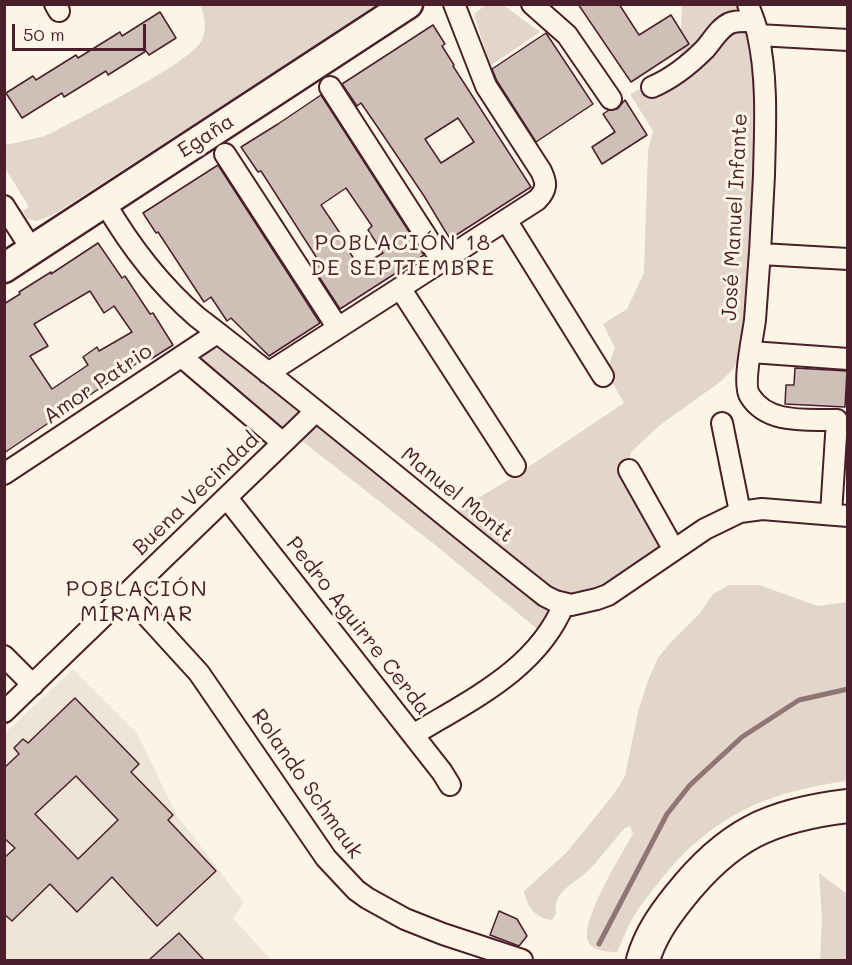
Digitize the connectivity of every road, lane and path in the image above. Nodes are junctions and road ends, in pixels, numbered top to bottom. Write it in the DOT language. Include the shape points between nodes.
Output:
graph roads {
  1 [pos="408,4"];
  2 [pos="454,4"];
  3 [pos="532,4"];
  4 [pos="753,20"];
  5 [pos="848,40"];
  6 [pos="330,87"];
  7 [pos="652,87"];
  8 [pos="611,99"];
  9 [pos="225,154"];
  10 [pos="105,202"];
  11 [pos="4,206"];
  12 [pos="506,220"];
  13 [pos="32,250"];
  14 [pos="761,254"];
  15 [pos="848,259"];
  16 [pos="442,261"];
  17 [pos="4,268"];
  18 [pos="400,288"];
  19 [pos="338,328"];
  20 [pos="217,333"];
  21 [pos="751,352"];
  22 [pos="182,357"];
  23 [pos="848,359"];
  24 [pos="268,373"];
  25 [pos="603,376"];
  26 [pos="316,411"];
  27 [pos="722,423"];
  28 [pos="283,443"];
  29 [pos="514,466"];
  30 [pos="629,470"];
  31 [pos="4,474"];
  32 [pos="226,498"];
  33 [pos="740,512"];
  34 [pos="839,515"];
  35 [pos="674,550"];
  36 [pos="127,594"];
  37 [pos="564,604"];
  38 [pos="4,656"];
  39 [pos="33,685"];
  40 [pos="4,712"];
  41 [pos="413,735"];
  42 [pos="450,785"];
  43 [pos="848,806"];
  44 [pos="522,960"];
  45 [pos="644,960"];
  1 -- 10 [label="main road, Egaña"];
  2 -- 12 [label="street" via="486,86 546,181 546,189 537,200"];
  3 -- 8 [label="street" via="567,35"];
  4 -- 5 [label="street"];
  4 -- 7 [label="street" via="729,23 703,51"];
  4 -- 14 [label="street, José Manuel Infante" via="765,98"];
  6 -- 16 [label="street"];
  9 -- 19 [label="street"];
  10 -- 13 [label="main road, Egaña"];
  10 -- 20 [label="street, Manuel Montt" via="122,232 161,282"];
  11 -- 13 [label="street"];
  12 -- 16 [label="street"];
  12 -- 25 [label="street"];
  13 -- 17 [label="main road, Egaña"];
  14 -- 15 [label="street"];
  14 -- 21 [label="street, José Manuel Infante"];
  16 -- 18 [label="street"];
  18 -- 19 [label="street"];
  18 -- 29 [label="street"];
  19 -- 24 [label="street"];
  20 -- 22 [label="street, Amor Patrio"];
  20 -- 24 [label="street, Manuel Montt"];
  21 -- 23 [label="street"];
  21 -- 34 [label="street, José Manuel Infante" via="748,395 761,409 777,418 837,420"];
  22 -- 28 [label="street"];
  22 -- 31 [label="street, Amor Patrio"];
  24 -- 26 [label="street, Manuel Montt"];
  26 -- 28 [label="street, Buena Vecindad"];
  26 -- 37 [label="street, Manuel Montt" via="545,596"];
  27 -- 33 [label="street"];
  28 -- 32 [label="street, Buena Vecindad"];
  30 -- 35 [label="street"];
  32 -- 36 [label="street, Buena Vecindad"];
  32 -- 41 [label="street, Pedro Aguirre Cerda"];
  33 -- 34 [label="street" via="762,509"];
  33 -- 35 [label="street"];
  35 -- 37 [label="street" via="608,595 580,604"];
  36 -- 39 [label="street, Buena Vecindad"];
  36 -- 44 [label="street, Rolando Schmauk" via="206,682 344,879 367,898 405,919"];
  37 -- 41 [label="street" via="544,640 512,674"];
  38 -- 39 [label="street"];
  39 -- 40 [label="street, Buena Vecindad"];
  41 -- 42 [label="street, Pedro Aguirre Cerda"];
  43 -- 45 [label="main road" via="786,818 729,845 690,883 662,918"];
}
